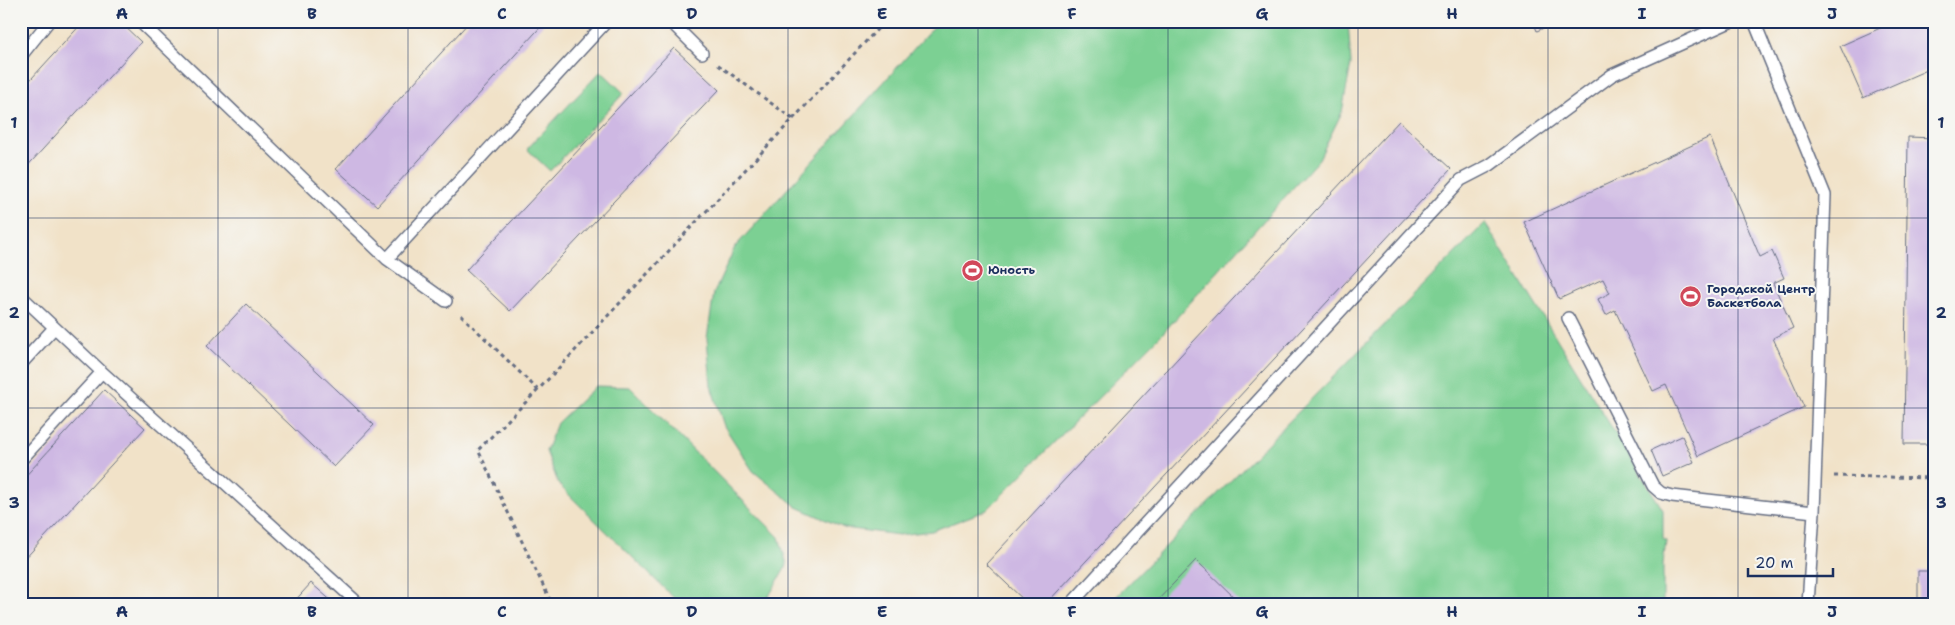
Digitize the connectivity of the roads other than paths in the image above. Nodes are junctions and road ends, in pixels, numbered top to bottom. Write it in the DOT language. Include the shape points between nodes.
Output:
graph roads {
  1 [pos="49,21"];
  2 [pos="139,21"];
  3 [pos="607,21"];
  4 [pos="670,21"];
  5 [pos="1732,21"];
  6 [pos="1754,21"];
  7 [pos="702,53"];
  8 [pos="21,56"];
  9 [pos="386,259"];
  10 [pos="21,296"];
  11 [pos="446,301"];
  12 [pos="1568,318"];
  13 [pos="54,328"];
  14 [pos="21,364"];
  15 [pos="102,372"];
  16 [pos="21,460"];
  17 [pos="1814,512"];
  18 [pos="359,604"];
  19 [pos="1070,604"];
  20 [pos="1808,604"];
  1 -- 8 [label="lane"];
  2 -- 9 [label="lane"];
  3 -- 9 [label="lane"];
  4 -- 7 [label="lane"];
  5 -- 19 [label="lane" via="1612,75 1490,165 1462,180"];
  6 -- 17 [label="lane" via="1825,195"];
  9 -- 11 [label="lane"];
  10 -- 13 [label="lane"];
  12 -- 17 [label="lane" via="1653,486 1660,493"];
  13 -- 14 [label="lane"];
  13 -- 15 [label="lane"];
  15 -- 16 [label="lane"];
  15 -- 18 [label="lane"];
  17 -- 20 [label="lane"];
}
